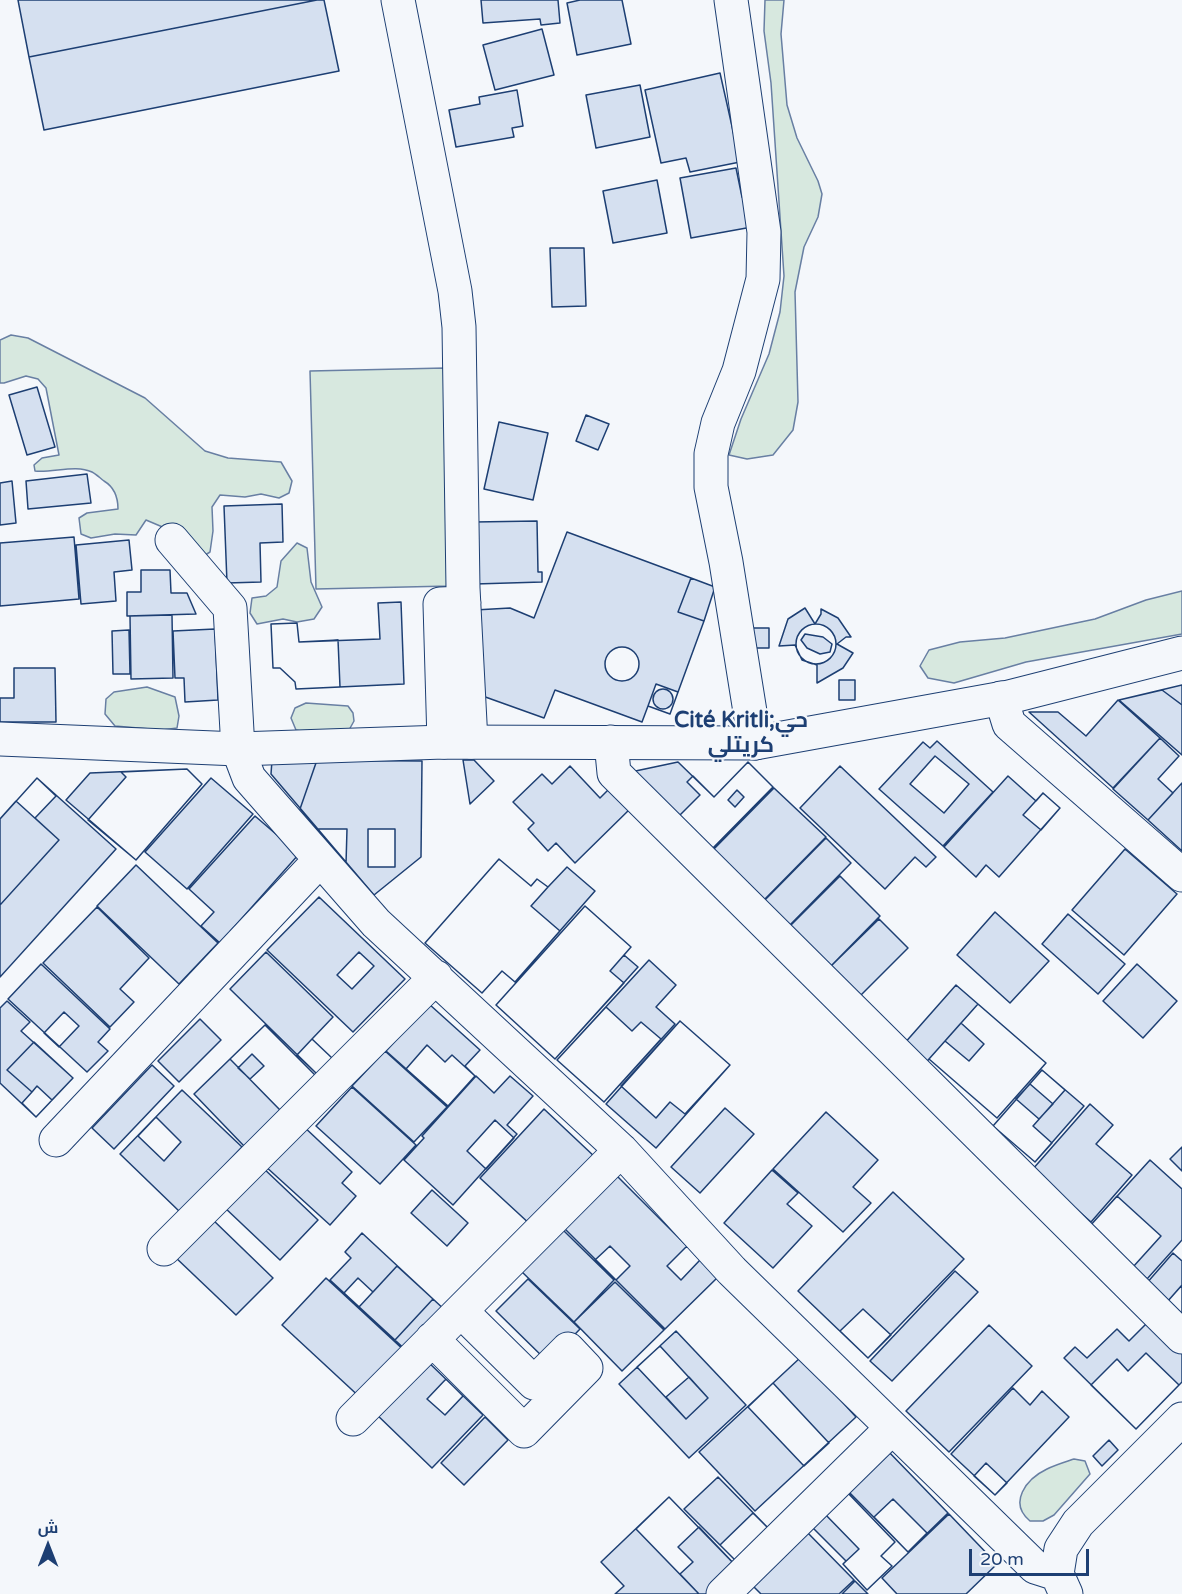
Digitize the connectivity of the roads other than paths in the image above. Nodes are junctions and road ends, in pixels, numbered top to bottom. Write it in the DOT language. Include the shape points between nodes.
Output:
graph roads {
  1 [pos="398,0"];
  2 [pos="731,0"];
  3 [pos="172,540"];
  4 [pos="1182,653"];
  5 [pos="1001,698"];
  6 [pos="0,739"];
  7 [pos="458,742"];
  8 [pos="611,742"];
  9 [pos="755,743"];
  10 [pos="238,749"];
  11 [pos="320,860"];
  12 [pos="1182,876"];
  13 [pos="435,977"];
  14 [pos="56,1140"];
  15 [pos="621,1150"];
  16 [pos="164,1249"];
  17 [pos="461,1311"];
  18 [pos="1182,1337"];
  19 [pos="432,1340"];
  20 [pos="353,1419"];
  21 [pos="1182,1419"];
  22 [pos="892,1428"];
  23 [pos="1062,1584"];
  24 [pos="723,1594"];
  1 -- 7 [label="street" via="459,327 464,603 440,604"];
  2 -- 9 [label="street" via="764,232 763,279 738,371 718,423 711,454 711,487"];
  3 -- 10 [label="street" via="230,608"];
  4 -- 5 [label="street"];
  5 -- 9 [label="street"];
  5 -- 12 [label="street" via="1009,724"];
  6 -- 10 [label="street"];
  7 -- 8 [label="street"];
  7 -- 10 [label="street"];
  8 -- 9 [label="street"];
  8 -- 18 [label="street" via="614,773"];
  10 -- 11 [label="street" via="249,778"];
  11 -- 13 [label="street" via="376,923"];
  11 -- 14 [label="street"];
  13 -- 15 [label="street"];
  13 -- 16 [label="street"];
  15 -- 17 [label="street"];
  15 -- 22 [label="street" via="732,1271"];
  17 -- 19 [label="street"];
  17 -- 19 [label="street" via="534,1383 568,1349 586,1368 524,1431"];
  19 -- 20 [label="street"];
  21 -- 23 [label="street" via="1078,1523 1061,1549"];
  22 -- 23 [label="street" via="1035,1567"];
  22 -- 24 [label="street"];
}
